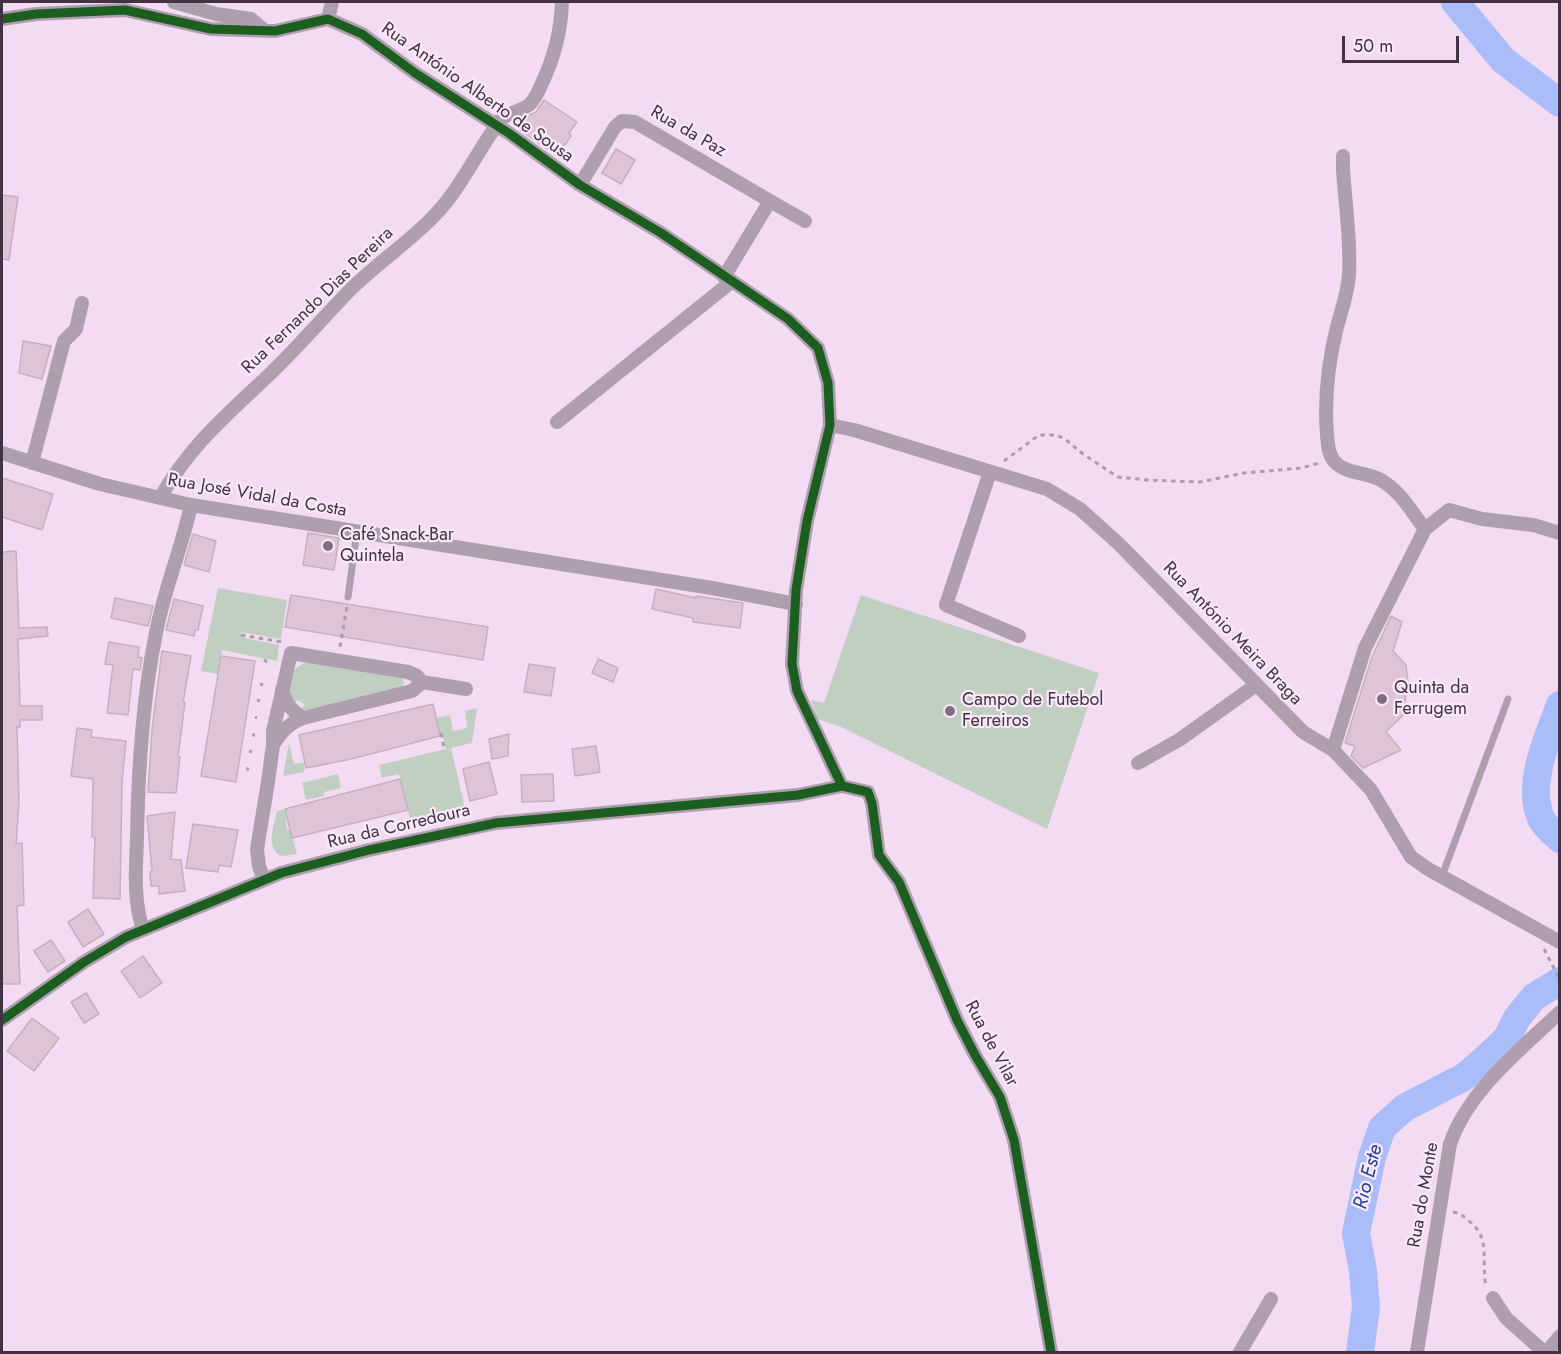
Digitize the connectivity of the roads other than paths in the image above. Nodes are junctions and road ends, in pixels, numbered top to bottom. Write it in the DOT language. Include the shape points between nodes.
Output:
graph roads {
  1 [pos="174,2"];
  2 [pos="332,2"];
  3 [pos="562,2"];
  4 [pos="2,19"];
  5 [pos="328,19"];
  6 [pos="264,30"];
  7 [pos="496,125"];
  8 [pos="1343,156"];
  9 [pos="580,185"];
  10 [pos="770,201"];
  11 [pos="805,221"];
  12 [pos="728,280"];
  13 [pos="82,303"];
  14 [pos="830,421"];
  15 [pos="557,422"];
  16 [pos="2,453"];
  17 [pos="32,463"];
  18 [pos="990,472"];
  19 [pos="160,498"];
  20 [pos="191,505"];
  21 [pos="1425,529"];
  22 [pos="357,531"];
  23 [pos="1560,533"];
  24 [pos="348,598"];
  25 [pos="796,604"];
  26 [pos="1019,636"];
  27 [pos="422,682"];
  28 [pos="1256,685"];
  29 [pos="466,689"];
  30 [pos="282,690"];
  31 [pos="1508,699"];
  32 [pos="303,718"];
  33 [pos="273,745"];
  34 [pos="1333,750"];
  35 [pos="1138,763"];
  36 [pos="842,786"];
  37 [pos="1442,876"];
  38 [pos="264,880"];
  39 [pos="143,929"];
  40 [pos="1560,942"];
  41 [pos="1560,1012"];
  42 [pos="2,1020"];
  43 [pos="1493,1298"];
  44 [pos="1271,1299"];
  45 [pos="1560,1336"];
  46 [pos="1051,1353"];
  47 [pos="1240,1353"];
  48 [pos="1417,1353"];
  49 [pos="1545,1353"];
  1 -- 6 [label="street" via="251,19"];
  2 -- 5 [label="street"];
  3 -- 7 [label="street" via="558,41 536,97"];
  4 -- 6 [label="street" via="124,10 211,29"];
  5 -- 6 [label="street"];
  5 -- 7 [label="street, Rua António Alberto de Sousa" via="362,34"];
  7 -- 9 [label="street, Rua António Alberto de Sousa"];
  7 -- 19 [label="street, Rua Fernando Dias Pereira" via="457,190 434,217 349,291 209,431"];
  8 -- 21 [label="street" via="1350,256 1347,296 1326,383 1329,451 1332,460 1346,469 1378,478 1392,487"];
  9 -- 10 [label="street, Rua da Paz" via="615,127 628,120"];
  9 -- 12 [label="street, Rua António Alberto de Sousa" via="661,233"];
  10 -- 11 [label="street, Rua da Paz"];
  10 -- 12 [label="street"];
  12 -- 14 [label="street, Rua António Alberto de Sousa" via="788,319 818,348 828,383"];
  12 -- 15 [label="street"];
  13 -- 17 [label="street" via="76,329 64,342"];
  14 -- 18 [label="street, Rua António Meira Braga"];
  14 -- 25 [label="street" via="807,521"];
  16 -- 17 [label="street, Rua José Vidal da Costa"];
  17 -- 19 [label="street, Rua José Vidal da Costa"];
  18 -- 26 [label="street" via="946,605"];
  18 -- 28 [label="street, Rua António Meira Braga" via="1047,489 1080,509"];
  19 -- 20 [label="street, Rua José Vidal da Costa"];
  20 -- 22 [label="street, Rua José Vidal da Costa"];
  20 -- 39 [label="street" via="156,633 146,708 136,848"];
  21 -- 23 [label="street" via="1449,510"];
  21 -- 34 [label="street" via="1365,648"];
  22 -- 24 [label="lane"];
  22 -- 25 [label="street, Rua José Vidal da Costa"];
  25 -- 36 [label="street" via="792,664 797,691"];
  27 -- 29 [label="street"];
  27 -- 30 [label="street" via="408,672 291,653"];
  27 -- 32 [label="street" via="412,691"];
  28 -- 34 [label="street, Rua António Meira Braga" via="1302,732"];
  28 -- 35 [label="street" via="1179,740"];
  30 -- 32 [label="street" via="286,703"];
  30 -- 33 [label="street"];
  31 -- 37 [label="lane"];
  32 -- 33 [label="street" via="281,732"];
  33 -- 38 [label="street" via="257,849"];
  34 -- 37 [label="street, Rua António Meira Braga" via="1371,790 1411,857"];
  36 -- 38 [label="street, Rua da Corredoura" via="798,795 496,823 369,850"];
  36 -- 46 [label="street, Rua de Vilar" via="868,792 879,855 899,882 957,1020 1006,1113"];
  37 -- 40 [label="street, Rua António Meira Braga"];
  38 -- 39 [label="street, Rua da Corredoura"];
  39 -- 42 [label="street, Rua da Corredoura" via="112,944"];
  41 -- 48 [label="street, Rua do Monte" via="1499,1071 1467,1107 1456,1126"];
  43 -- 49 [label="street" via="1506,1318"];
  44 -- 47 [label="street"];
  45 -- 49 [label="street"];
}
